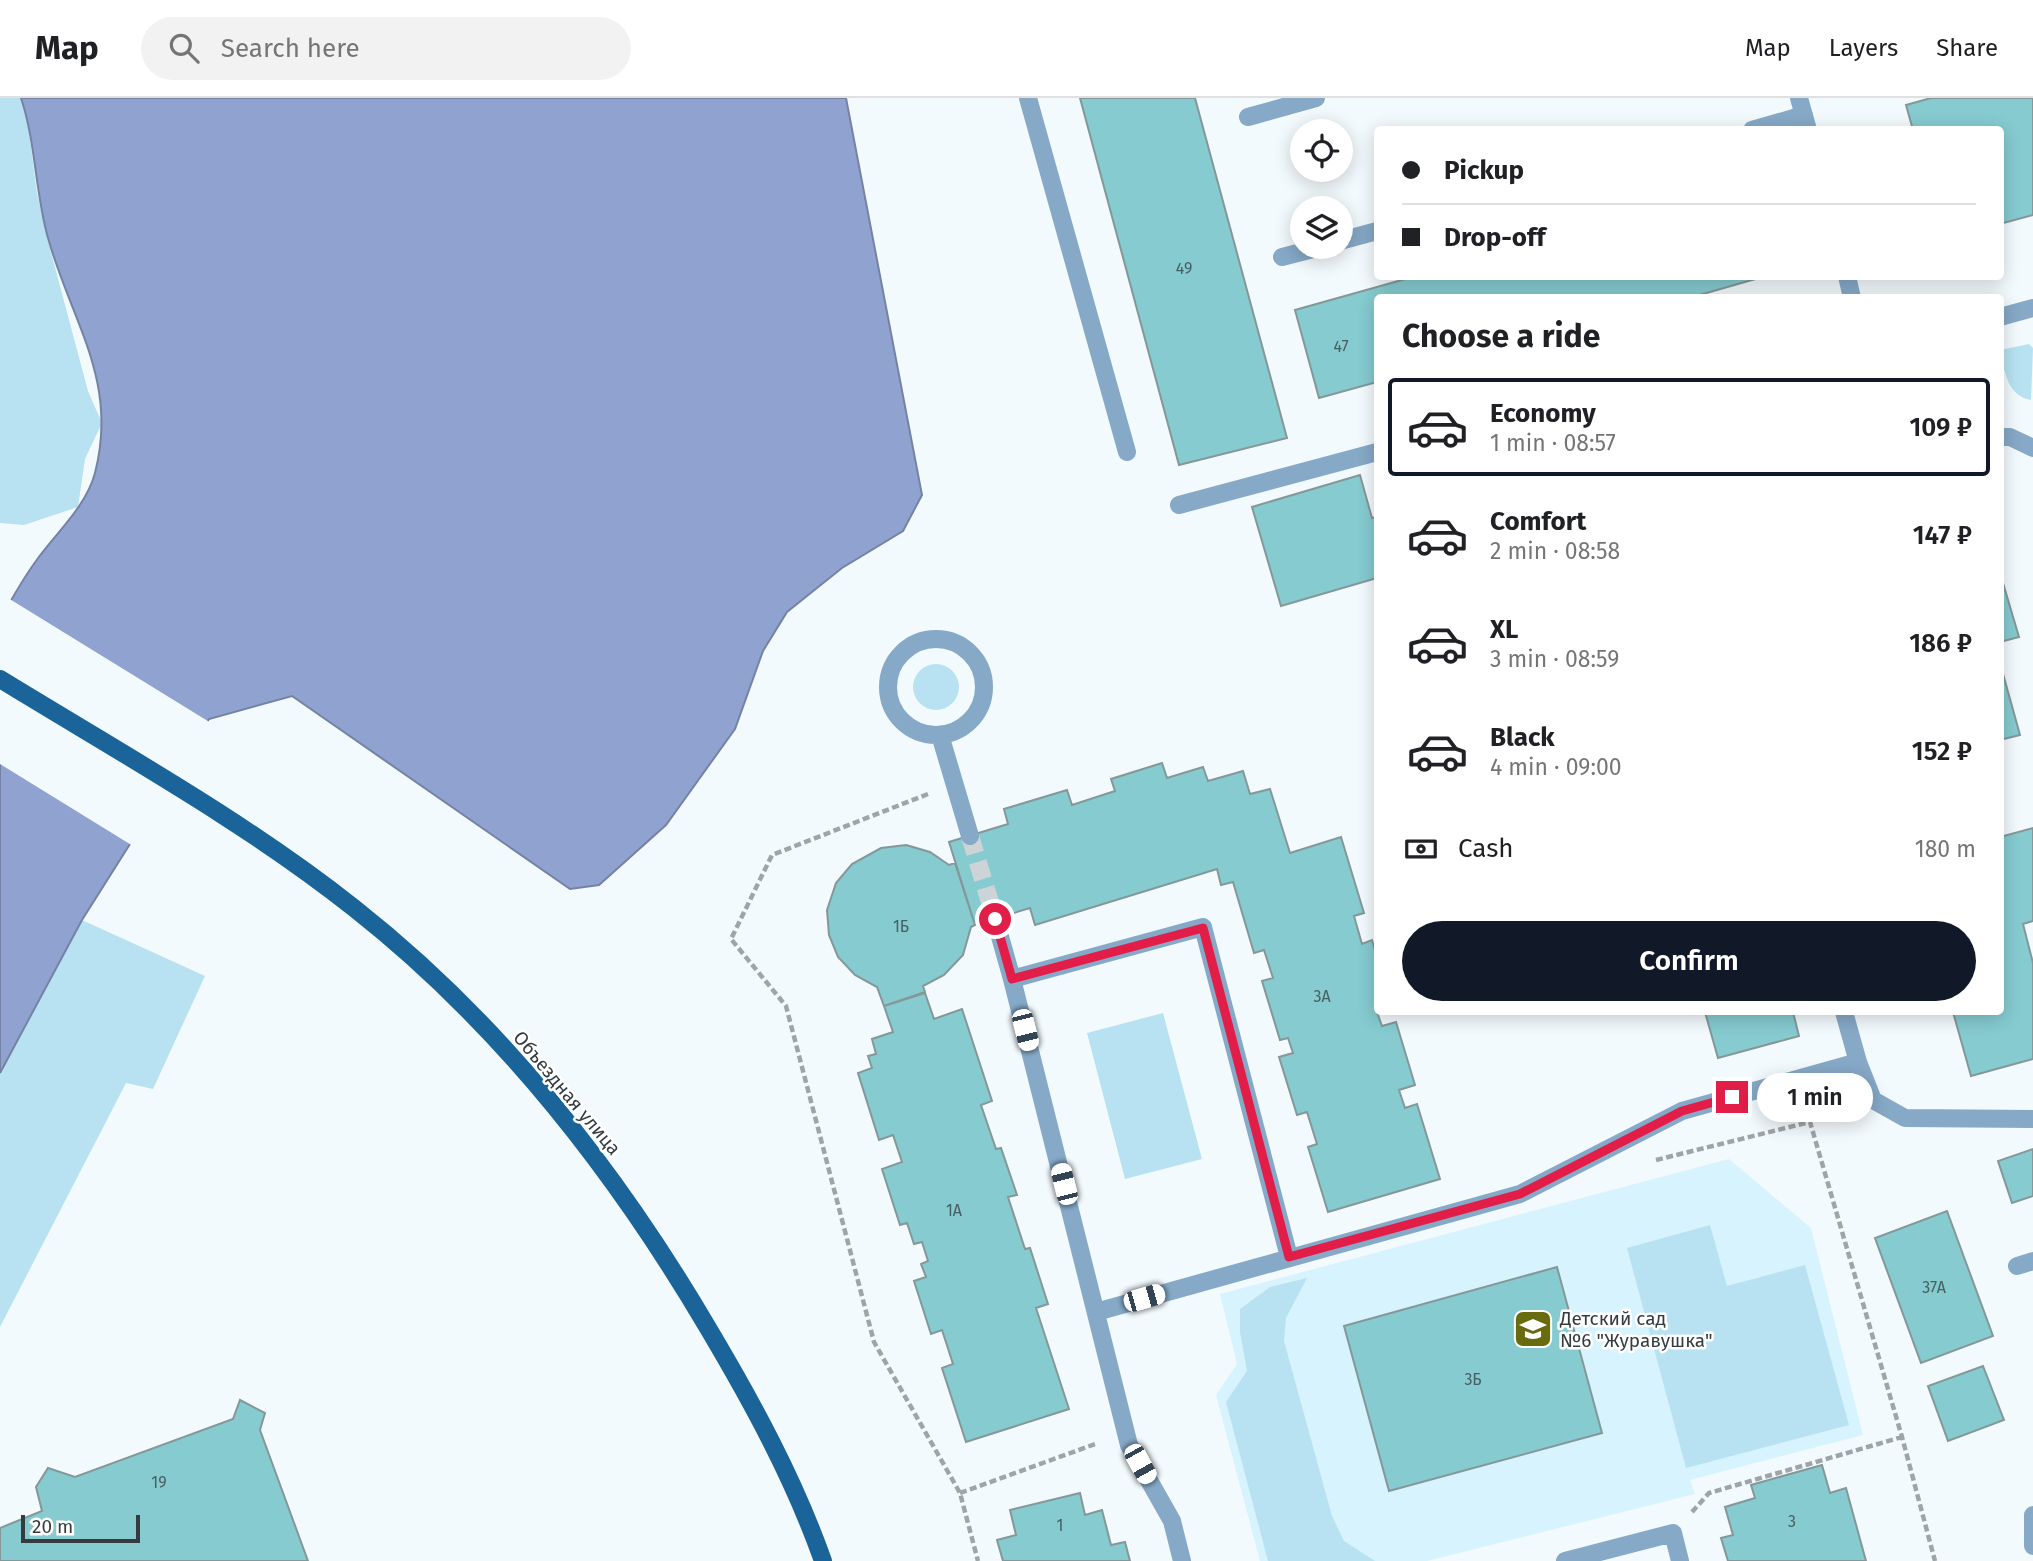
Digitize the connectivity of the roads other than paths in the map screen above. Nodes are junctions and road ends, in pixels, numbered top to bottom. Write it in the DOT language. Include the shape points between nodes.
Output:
graph roads {
  1 [pos="1028,98"];
  2 [pos="1316,98"];
  3 [pos="1804,114"];
  4 [pos="1248,117"];
  5 [pos="1765,126"];
  6 [pos="1374,232"];
  7 [pos="1353,237"];
  8 [pos="1290,255"];
  9 [pos="1282,257"];
  10 [pos="2033,308"];
  11 [pos="2004,316"];
  12 [pos="2004,437"];
  13 [pos="2033,448"];
  14 [pos="1127,453"];
  15 [pos="1374,453"];
  16 [pos="1179,505"];
  17 [pos="0,679"];
  18 [pos="940,735"];
  19 [pos="970,835"];
  20 [pos="995,919"];
  21 [pos="1012,979"];
  22 [pos="1845,1015"];
  23 [pos="1858,1062"];
  24 [pos="2033,1119"];
  25 [pos="1289,1257"];
  26 [pos="1096,1312"];
  27 [pos="2033,1515"];
  28 [pos="2033,1546"];
  29 [pos="822,1561"];
  30 [pos="1182,1561"];
  31 [pos="1565,1561"];
  32 [pos="1680,1561"];
  1 -- 14 [label="lane"];
  2 -- 4 [label="lane"];
  3 -- 5 [label="lane"];
  6 -- 7 [label="lane"];
  8 -- 9 [label="lane"];
  10 -- 11 [label="lane"];
  12 -- 13 [label="lane"];
  15 -- 16 [label="lane"];
  17 -- 29 [label="main road, Объездная улица" via="283,855 413,957 475,1018 583,1139 677,1275 754,1405 811,1527"];
  18 -- 18 [label="lane" via="917,731 901,720 891,704 888,686 892,668 902,654 919,642 939,639 970,653 981,670 984,690 970,721"];
  18 -- 19 [label="lane"];
  20 -- 21 [label="lane"];
  21 -- 25 [label="lane" via="1203,928"];
  21 -- 26 [label="lane"];
  22 -- 23 [label="lane"];
  23 -- 24 [label="lane" via="1873,1100 1905,1118"];
  23 -- 25 [label="lane" via="1682,1111 1520,1194"];
  25 -- 26 [label="lane"];
  26 -- 30 [label="lane" via="1129,1444 1172,1521"];
  27 -- 28 [label="lane"];
  31 -- 32 [label="lane" via="1673,1534"];
}
